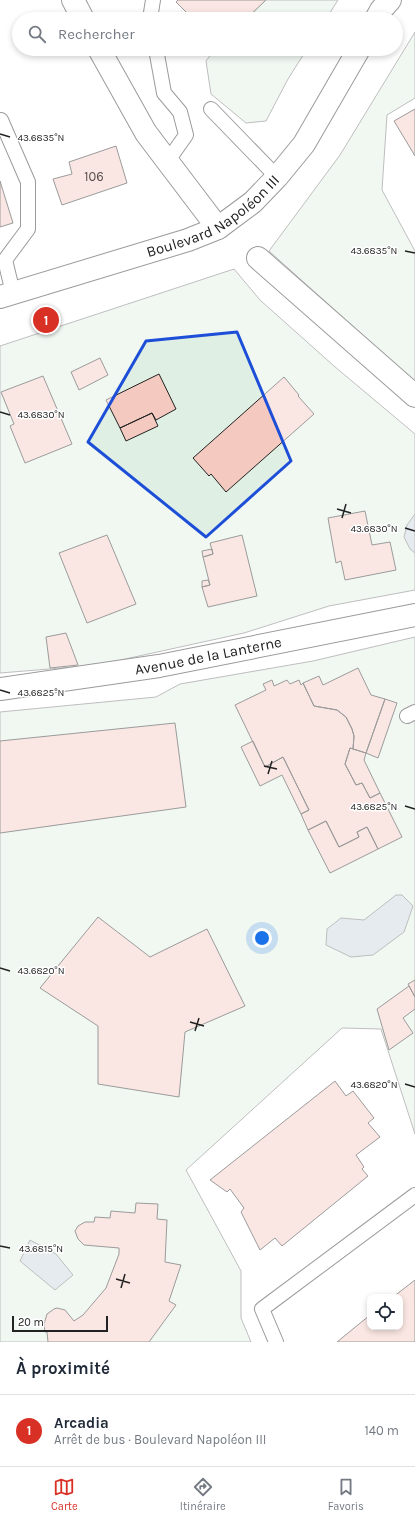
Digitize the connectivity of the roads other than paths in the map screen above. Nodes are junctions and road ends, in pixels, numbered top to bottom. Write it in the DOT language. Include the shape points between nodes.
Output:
graph roads {
  1 [pos="73,0"];
  2 [pos="153,0"];
  3 [pos="390,0"];
  4 [pos="79,12"];
  5 [pos="151,12"];
  6 [pos="380,12"];
  7 [pos="103,56"];
  8 [pos="157,56"];
  9 [pos="355,56"];
  10 [pos="211,109"];
  11 [pos="1,120"];
  12 [pos="168,162"];
  13 [pos="277,177"];
  14 [pos="218,228"];
  15 [pos="258,258"];
  16 [pos="7,295"];
  17 [pos="415,396"];
  18 [pos="415,615"];
  19 [pos="0,688"];
  20 [pos="415,1195"];
  21 [pos="276,1342"];
  1 -- 4 [label="street"];
  2 -- 5 [label="lane"];
  3 -- 6 [label="street"];
  7 -- 12 [label="street" via="146,133"];
  8 -- 12 [label="lane" via="164,92 180,112 186,135"];
  9 -- 13 [label="street, Boulevard Napoléon III" via="304,144"];
  10 -- 13 [label="lane"];
  11 -- 16 [label="lane" via="28,182 28,229 5,260"];
  12 -- 14 [label="street"];
  13 -- 14 [label="street, Boulevard Napoléon III" via="253,202"];
  14 -- 16 [label="street, Boulevard Napoléon III" via="188,240"];
  15 -- 17 [label="street"];
  18 -- 19 [label="street, Avenue de la Lanterne" via="159,666"];
  20 -- 21 [label="lane" via="262,1309"];
}
